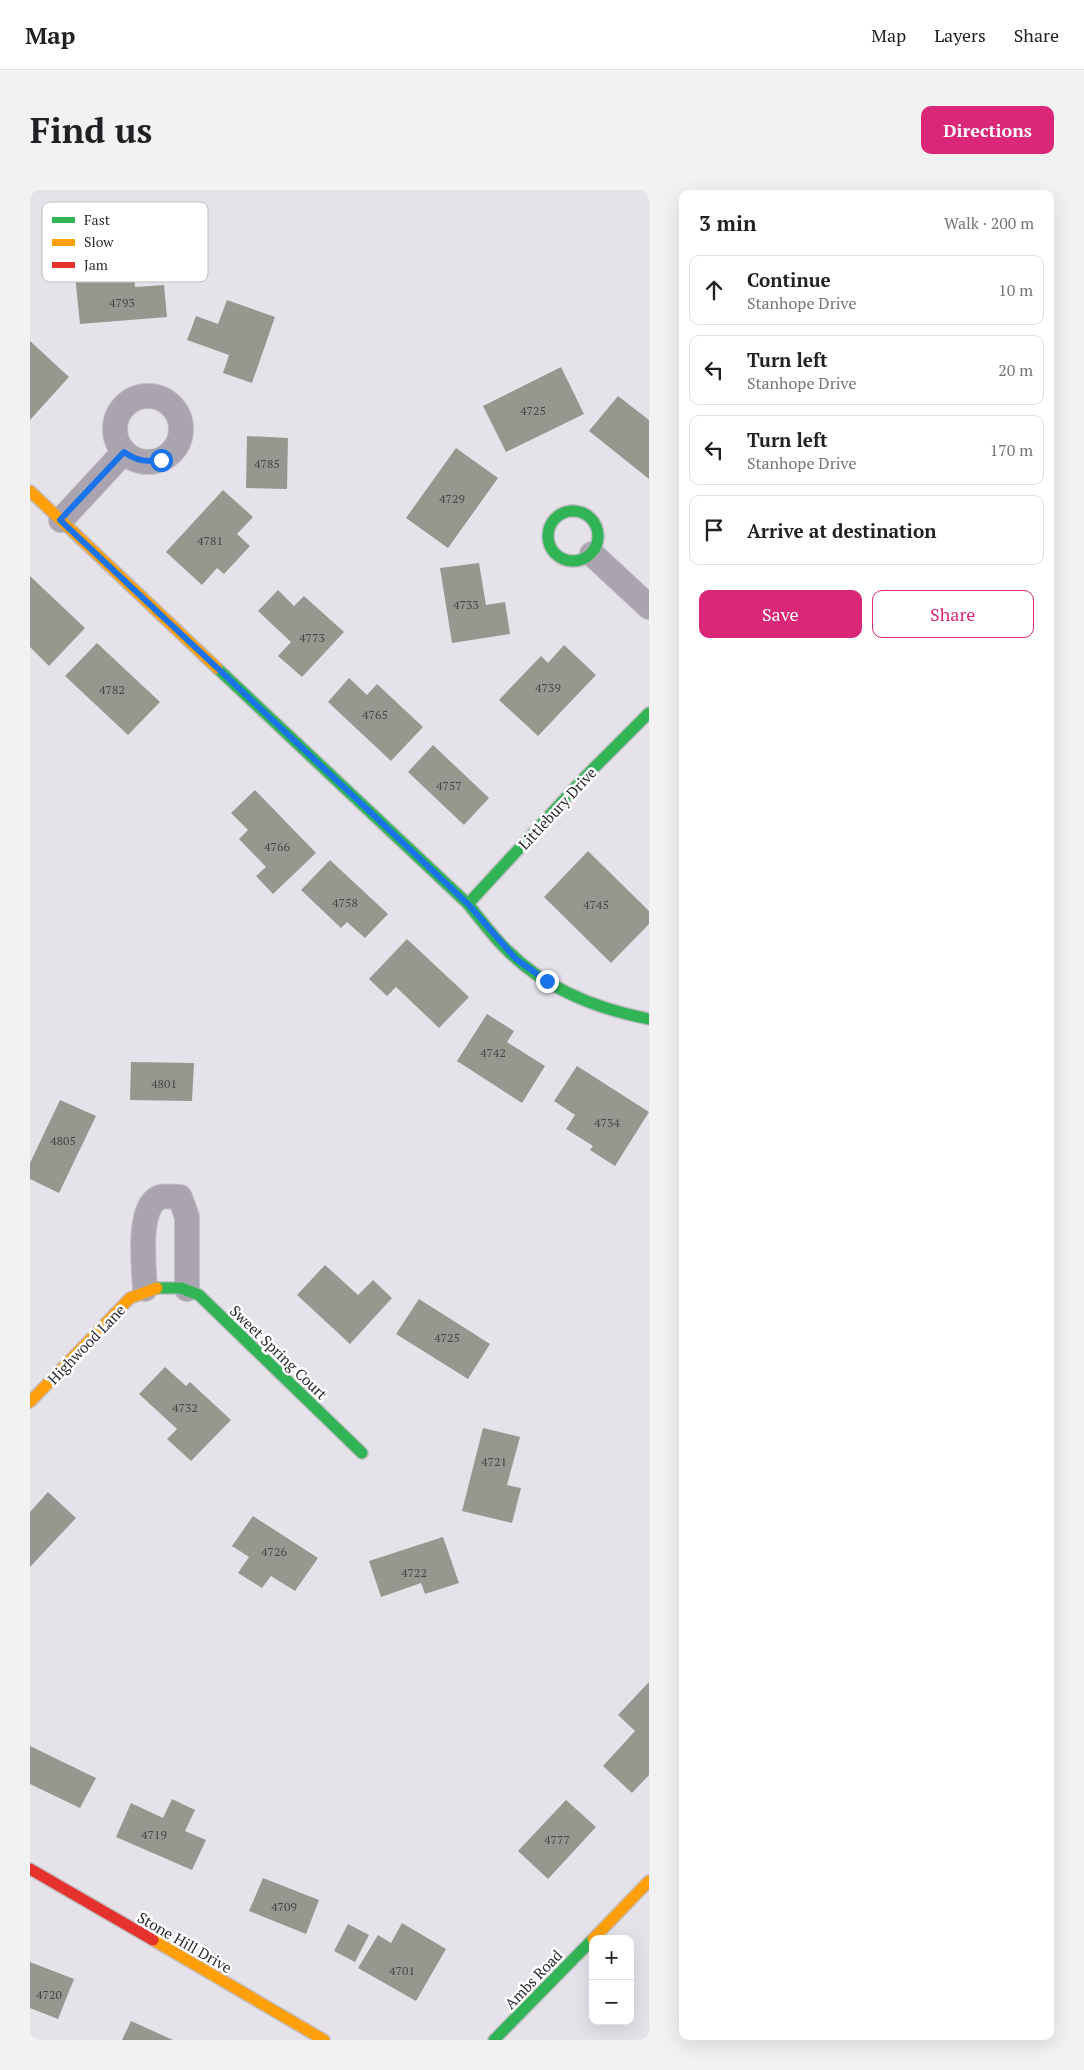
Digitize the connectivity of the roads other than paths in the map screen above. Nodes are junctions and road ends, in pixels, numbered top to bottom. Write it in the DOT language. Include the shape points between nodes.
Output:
graph roads {
  1 [pos="124,452"];
  2 [pos="30,491"];
  3 [pos="60,520"];
  4 [pos="592,554"];
  5 [pos="649,607"];
  6 [pos="649,713"];
  7 [pos="468,904"];
  8 [pos="649,1019"];
  9 [pos="178,1287"];
  10 [pos="144,1289"];
  11 [pos="30,1402"];
  12 [pos="362,1453"];
  13 [pos="30,1870"];
  14 [pos="649,1882"];
  15 [pos="597,1935"];
  16 [pos="589,1943"];
  17 [pos="324,2040"];
  18 [pos="494,2040"];
  1 -- 3 [label="street"];
  2 -- 3 [label="street"];
  3 -- 7 [label="street"];
  4 -- 4 [label="street" via="599,538 595,522 582,512 573,511 551,523 548,540 556,556 571,562"];
  4 -- 5 [label="street"];
  6 -- 7 [label="street, Littlebury Drive"];
  7 -- 8 [label="street" via="516,959 547,981 581,999 626,1015"];
  9 -- 10 [label="street"];
  9 -- 10 [label="street" via="187,1217 180,1197 166,1196 155,1200 147,1214"];
  9 -- 12 [label="street, Sweet Spring Court" via="199,1295"];
  10 -- 11 [label="street, Highwood Lane" via="130,1298"];
  13 -- 17 [label="street, Stone Hill Drive"];
  14 -- 15 [label="street, Ambs Road"];
  16 -- 18 [label="street, Ambs Road"];
}
